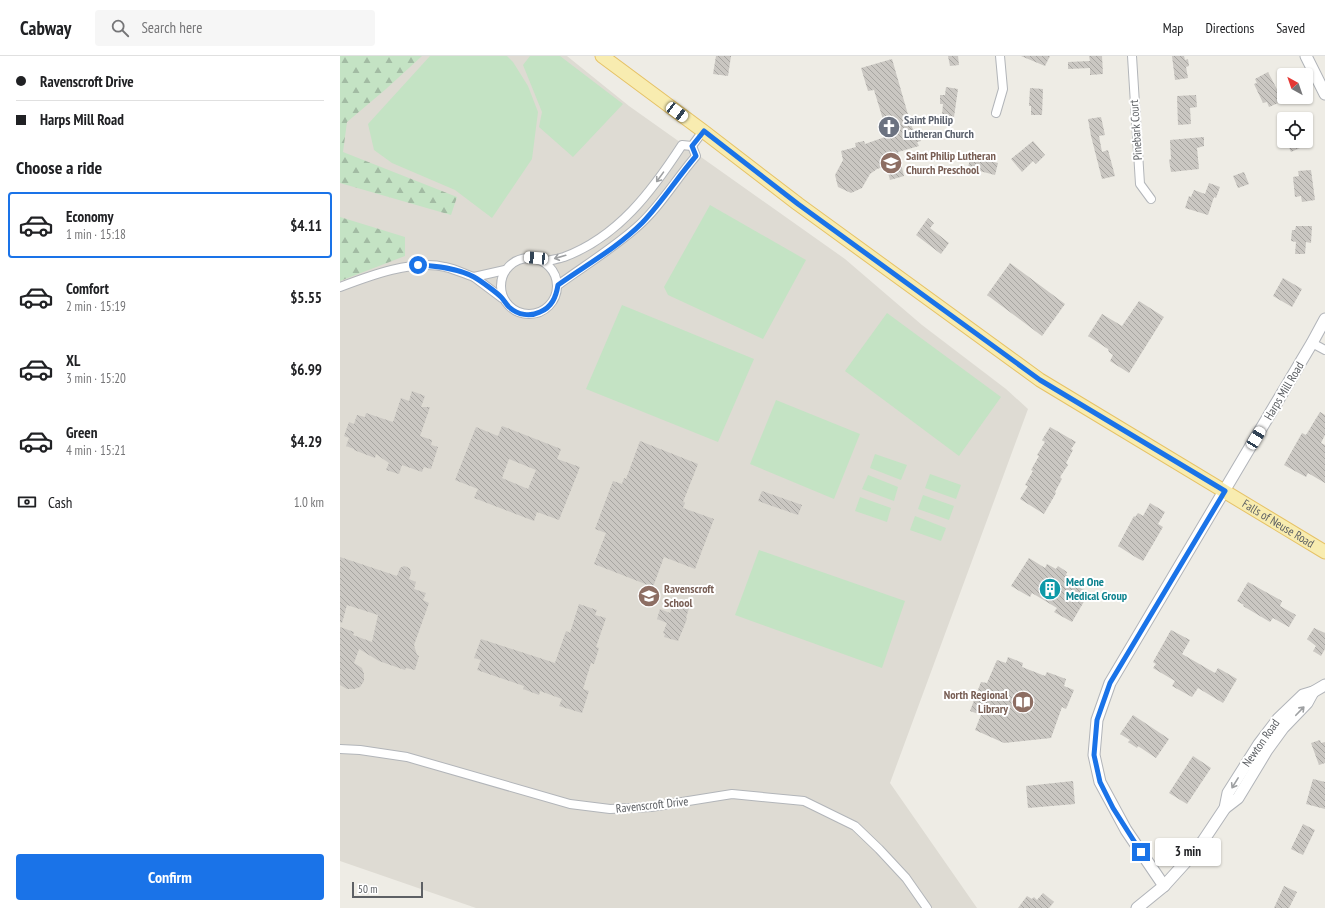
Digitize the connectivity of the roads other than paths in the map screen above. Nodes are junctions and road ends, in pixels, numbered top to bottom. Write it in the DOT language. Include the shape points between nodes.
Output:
graph roads {
  1 [pos="602,56"];
  2 [pos="1000,56"];
  3 [pos="1132,56"];
  4 [pos="1306,56"];
  5 [pos="1325,94"];
  6 [pos="996,113"];
  7 [pos="704,131"];
  8 [pos="692,146"];
  9 [pos="1151,199"];
  10 [pos="592,243"];
  11 [pos="600,256"];
  12 [pos="544,262"];
  13 [pos="505,270"];
  14 [pos="474,277"];
  15 [pos="558,285"];
  16 [pos="340,287"];
  17 [pos="502,298"];
  18 [pos="1325,318"];
  19 [pos="1312,343"];
  20 [pos="1325,350"];
  21 [pos="1225,491"];
  22 [pos="1325,552"];
  23 [pos="1325,685"];
  24 [pos="340,749"];
  25 [pos="1164,886"];
  26 [pos="927,908"];
  27 [pos="1137,908"];
  1 -- 7 [label="main road, Falls of Neuse Road"];
  2 -- 6 [label="street" via="1003,89"];
  3 -- 9 [label="street, Pinebark Court" via="1140,184"];
  4 -- 5 [label="street"];
  7 -- 8 [label="street"];
  7 -- 21 [label="main road, Falls of Neuse Road" via="798,204 1040,380"];
  8 -- 10 [label="street, one-way" via="682,145 640,202 619,223"];
  8 -- 11 [label="street" via="696,156 663,198 637,227"];
  10 -- 11 [label="street"];
  10 -- 12 [label="street, one-way" via="564,257"];
  11 -- 15 [label="street"];
  12 -- 13 [label="street" via="536,258 527,258 515,262"];
  12 -- 15 [label="street" via="556,276"];
  13 -- 14 [label="street"];
  13 -- 17 [label="street" via="501,279"];
  14 -- 16 [label="street" via="444,267 418,265"];
  14 -- 17 [label="street"];
  15 -- 17 [label="street" via="552,304 536,314 526,315 517,312"];
  18 -- 19 [label="street, Harps Mill Road"];
  19 -- 20 [label="street"];
  19 -- 21 [label="street, Harps Mill Road"];
  21 -- 22 [label="main road, Falls of Neuse Road"];
  21 -- 25 [label="street, Harps Mill Road" via="1110,683 1097,720 1094,755 1100,782 1126,830"];
  23 -- 25 [label="street, Newton Road" via="1303,695 1270,727 1228,793 1225,808 1193,854"];
  24 -- 26 [label="street, Ravenscroft Drive" via="407,757 570,804 610,809 651,807 732,794 804,801 855,826 906,878"];
  25 -- 27 [label="street, Newton Road"];
}
